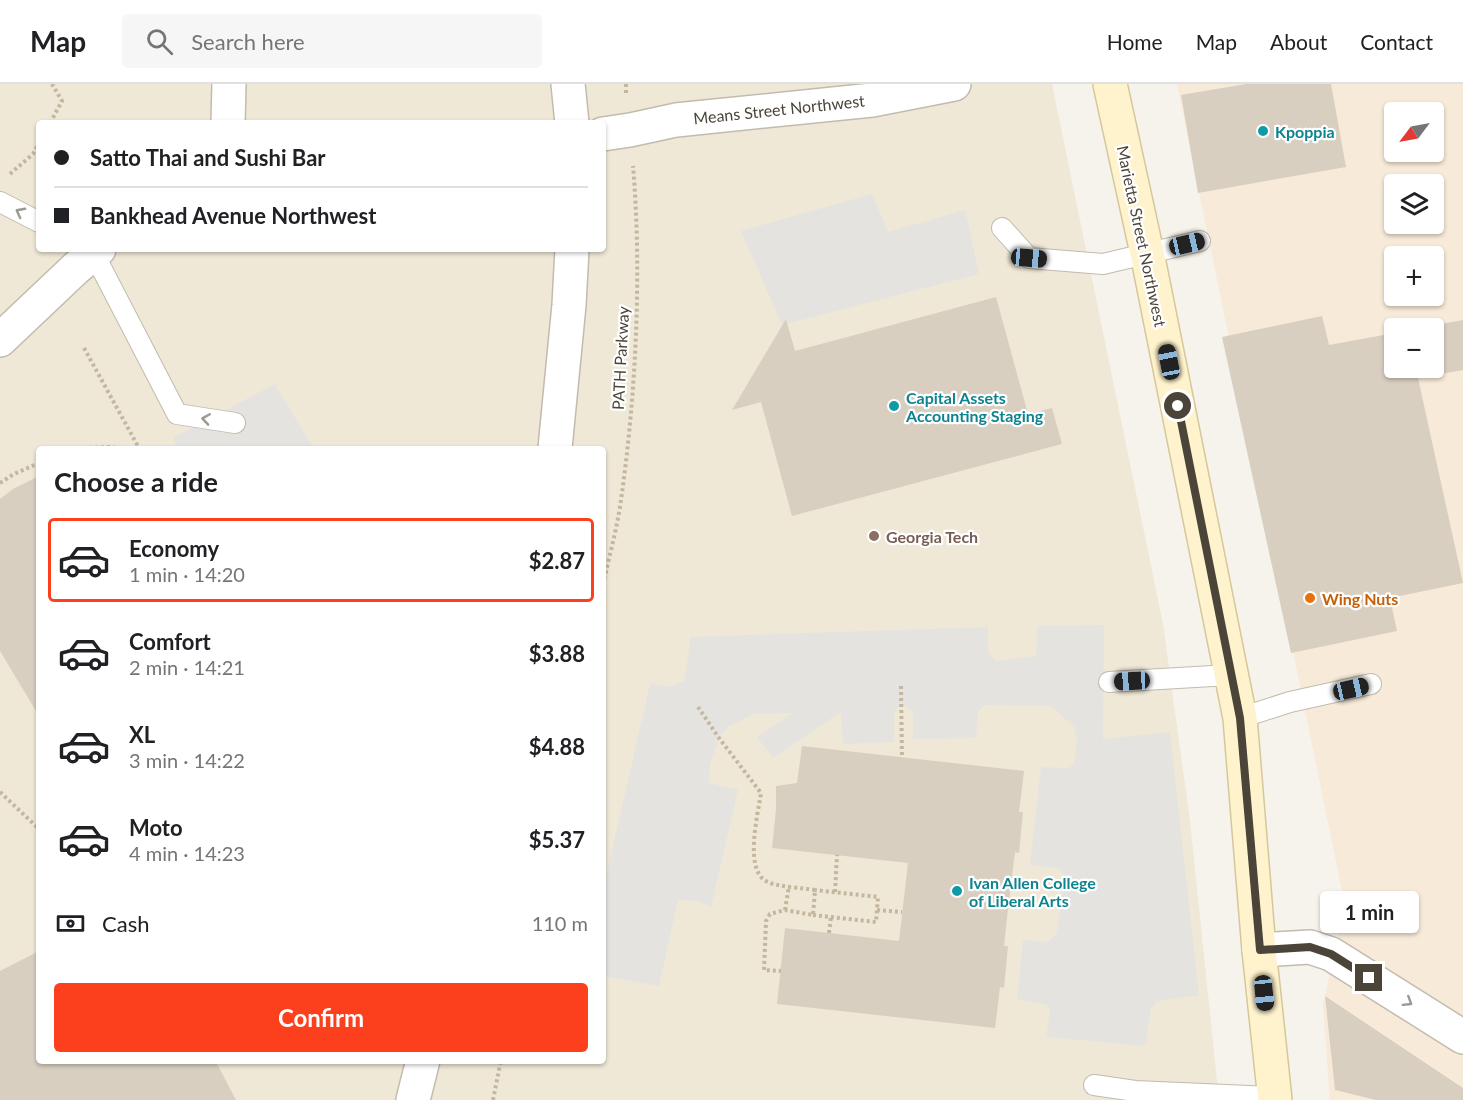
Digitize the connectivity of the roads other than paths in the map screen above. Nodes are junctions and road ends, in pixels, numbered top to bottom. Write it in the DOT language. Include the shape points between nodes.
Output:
graph roads {
  1 [pos="229,84"];
  2 [pos="568,84"];
  3 [pos="954,84"];
  4 [pos="1110,84"];
  5 [pos="228,120"];
  6 [pos="572,120"];
  7 [pos="616,132"];
  8 [pos="0,202"];
  9 [pos="36,220"];
  10 [pos="1002,228"];
  11 [pos="1200,241"];
  12 [pos="91,252"];
  13 [pos="94,252"];
  14 [pos="572,252"];
  15 [pos="1147,253"];
  16 [pos="0,340"];
  17 [pos="236,423"];
  18 [pos="555,446"];
  19 [pos="1230,675"];
  20 [pos="1109,682"];
  21 [pos="1371,684"];
  22 [pos="1240,718"];
  23 [pos="1260,950"];
  24 [pos="1463,1037"];
  25 [pos="422,1064"];
  26 [pos="1094,1095"];
  27 [pos="1275,1099"];
  28 [pos="413,1100"];
  1 -- 5 [label="street"];
  2 -- 6 [label="street"];
  3 -- 7 [label="street, Means Street Northwest" via="872,100 676,120"];
  4 -- 15 [label="main road, Marietta Street Northwest"];
  9 -- 8 [label="lane, one-way"];
  10 -- 15 [label="lane" via="1029,258 1103,264"];
  11 -- 15 [label="lane"];
  12 -- 16 [label="street"];
  17 -- 13 [label="lane, one-way" via="177,414"];
  14 -- 18 [label="street"];
  15 -- 19 [label="main road, Marietta Street Northwest"];
  19 -- 20 [label="lane"];
  19 -- 22 [label="main road, Marietta Street Northwest"];
  21 -- 22 [label="lane"];
  22 -- 23 [label="main road, Marietta Street Northwest"];
  23 -- 24 [label="street, one-way" via="1310,947 1331,954"];
  23 -- 27 [label="main road, Marietta Street Northwest"];
  25 -- 28 [label="street"];
  26 -- 27 [label="lane" via="1135,1091"];
}
